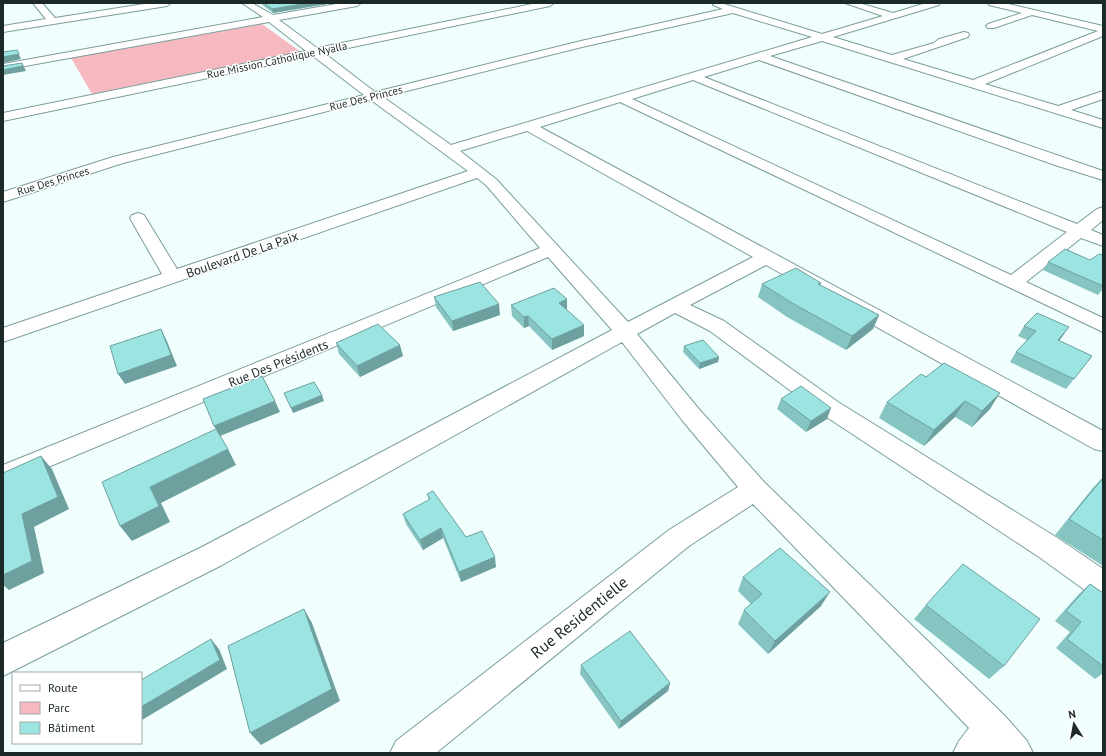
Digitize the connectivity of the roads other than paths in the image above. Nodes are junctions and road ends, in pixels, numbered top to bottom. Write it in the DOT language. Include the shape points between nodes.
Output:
graph roads {
  1 [pos="37,3"];
  2 [pos="167,3"];
  3 [pos="246,3"];
  4 [pos="357,3"];
  5 [pos="550,3"];
  6 [pos="711,3"];
  7 [pos="849,3"];
  8 [pos="936,3"];
  9 [pos="992,3"];
  10 [pos="1052,5"];
  11 [pos="726,6"];
  12 [pos="1032,12"];
  13 [pos="894,16"];
  14 [pos="270,18"];
  15 [pos="54,21"];
  16 [pos="991,26"];
  17 [pos="3,29"];
  18 [pos="1103,30"];
  19 [pos="964,35"];
  20 [pos="822,37"];
  21 [pos="313,52"];
  22 [pos="759,56"];
  23 [pos="891,58"];
  24 [pos="3,67"];
  25 [pos="693,76"];
  26 [pos="974,84"];
  27 [pos="1103,95"];
  28 [pos="372,96"];
  29 [pos="620,98"];
  30 [pos="1059,110"];
  31 [pos="3,117"];
  32 [pos="1103,124"];
  33 [pos="529,126"];
  34 [pos="449,150"];
  35 [pos="480,172"];
  36 [pos="1103,176"];
  37 [pos="3,197"];
  38 [pos="1103,212"];
  39 [pos="138,218"];
  40 [pos="1079,231"];
  41 [pos="1103,241"];
  42 [pos="552,250"];
  43 [pos="767,257"];
  44 [pos="173,278"];
  45 [pos="1012,283"];
  46 [pos="676,306"];
  47 [pos="1103,326"];
  48 [pos="625,332"];
  49 [pos="3,335"];
  50 [pos="1103,442"];
  51 [pos="3,476"];
  52 [pos="755,489"];
  53 [pos="1103,586"];
  54 [pos="3,660"];
  55 [pos="992,728"];
  56 [pos="408,753"];
  57 [pos="971,753"];
  58 [pos="1015,753"];
  1 -- 15 [label="street"];
  2 -- 15 [label="street"];
  3 -- 14 [label="street"];
  4 -- 14 [label="street"];
  5 -- 21 [label="street, Rue Mission Catholique Nyalla"];
  6 -- 11 [label="street"];
  7 -- 13 [label="street"];
  8 -- 13 [label="street"];
  9 -- 12 [label="street"];
  10 -- 12 [label="street"];
  11 -- 20 [label="street"];
  11 -- 28 [label="street, Rue Des Princes"];
  12 -- 16 [label="street"];
  12 -- 18 [label="street"];
  13 -- 20 [label="street"];
  14 -- 21 [label="street"];
  14 -- 24 [label="street"];
  15 -- 17 [label="street"];
  18 -- 26 [label="street"];
  19 -- 23 [label="street"];
  20 -- 22 [label="street"];
  20 -- 23 [label="street"];
  21 -- 28 [label="street"];
  21 -- 31 [label="street, Rue Mission Catholique Nyalla"];
  22 -- 25 [label="street"];
  22 -- 36 [label="street"];
  23 -- 26 [label="street"];
  25 -- 29 [label="street"];
  25 -- 40 [label="street"];
  26 -- 30 [label="street"];
  27 -- 30 [label="street"];
  28 -- 34 [label="street"];
  28 -- 37 [label="street, Rue Des Princes" via="118,160"];
  29 -- 33 [label="street"];
  29 -- 45 [label="street"];
  30 -- 32 [label="street"];
  33 -- 34 [label="street"];
  33 -- 43 [label="street"];
  34 -- 35 [label="street"];
  35 -- 42 [label="street"];
  35 -- 44 [label="street, Boulevard De La Paix"];
  38 -- 40 [label="street"];
  39 -- 44 [label="street"];
  40 -- 41 [label="street"];
  40 -- 45 [label="street"];
  42 -- 48 [label="street"];
  42 -- 51 [label="street, Rue Des Présidents"];
  43 -- 46 [label="street"];
  43 -- 50 [label="street"];
  44 -- 49 [label="street, Boulevard De La Paix"];
  45 -- 47 [label="street"];
  46 -- 48 [label="street"];
  46 -- 53 [label="street" via="717,326 830,408 1049,548"];
  48 -- 52 [label="street" via="690,414"];
  48 -- 54 [label="street" via="212,556"];
  52 -- 55 [label="street"];
  52 -- 56 [label="street, Rue Residentielle" via="678,538"];
  55 -- 57 [label="street"];
  55 -- 58 [label="street"];
}
